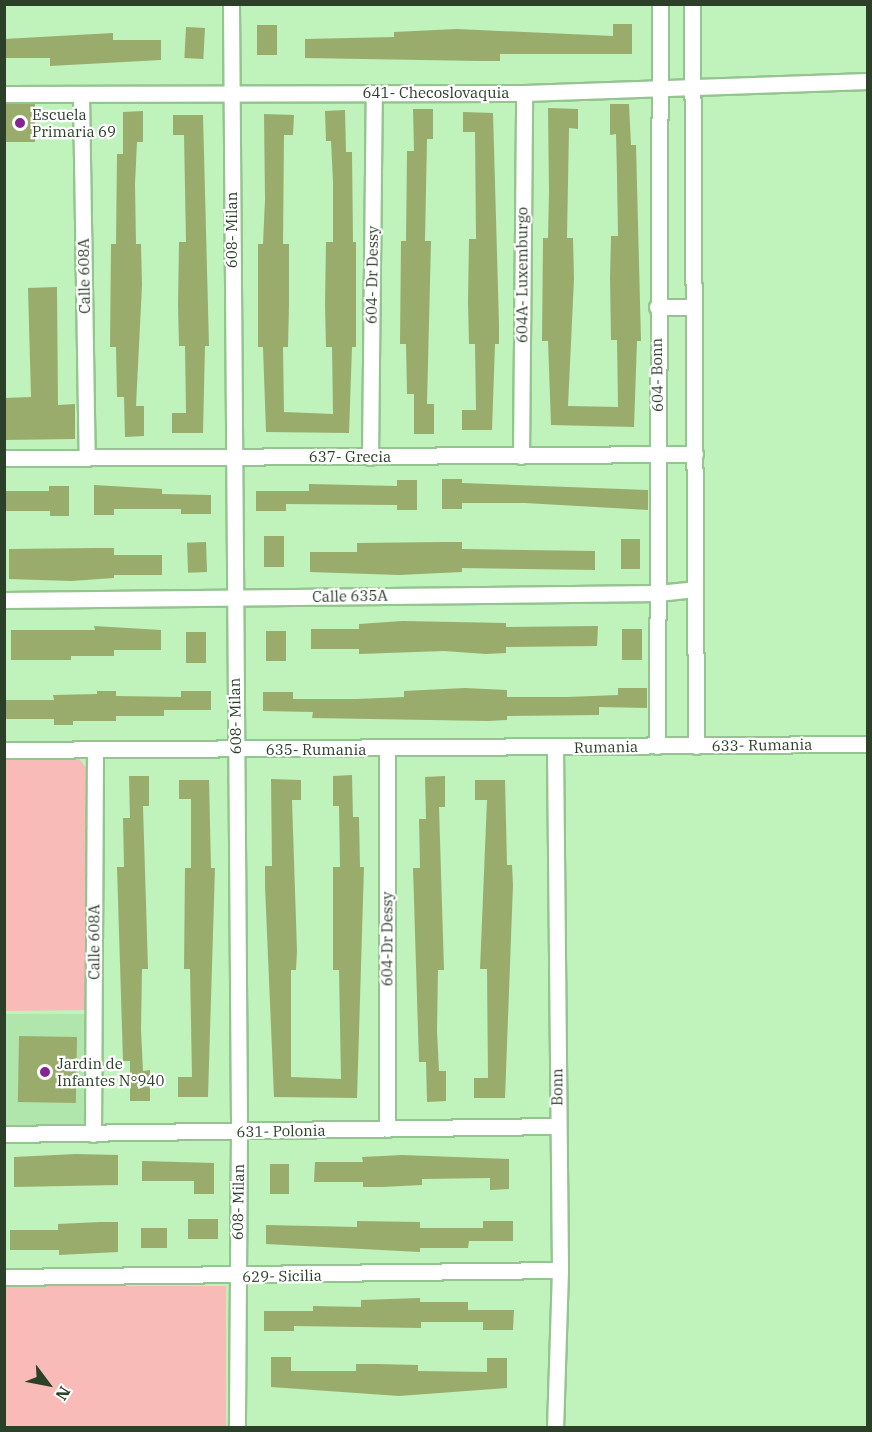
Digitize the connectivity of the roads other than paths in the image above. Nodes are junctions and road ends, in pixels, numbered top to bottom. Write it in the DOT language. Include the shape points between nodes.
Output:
graph roads {
  1 [pos="231,4"];
  2 [pos="660,4"];
  3 [pos="692,4"];
  4 [pos="867,81"];
  5 [pos="695,88"];
  6 [pos="659,89"];
  7 [pos="232,93"];
  8 [pos="374,93"];
  9 [pos="524,93"];
  10 [pos="4,94"];
  11 [pos="81,95"];
  12 [pos="657,307"];
  13 [pos="694,307"];
  14 [pos="695,454"];
  15 [pos="521,456"];
  16 [pos="658,456"];
  17 [pos="370,457"];
  18 [pos="4,458"];
  19 [pos="87,458"];
  20 [pos="232,458"];
  21 [pos="695,589"];
  22 [pos="658,593"];
  23 [pos="233,598"];
  24 [pos="4,600"];
  25 [pos="867,744"];
  26 [pos="657,746"];
  27 [pos="696,746"];
  28 [pos="555,747"];
  29 [pos="4,750"];
  30 [pos="95,750"];
  31 [pos="235,750"];
  32 [pos="387,750"];
  33 [pos="557,1126"];
  34 [pos="387,1129"];
  35 [pos="239,1131"];
  36 [pos="4,1134"];
  37 [pos="93,1134"];
  38 [pos="560,1270"];
  39 [pos="237,1276"];
  40 [pos="4,1277"];
  41 [pos="237,1428"];
  42 [pos="555,1428"];
  1 -- 7 [label="street, 608- Milan"];
  2 -- 6 [label="street, 604- Bonn"];
  3 -- 5 [label="street"];
  4 -- 5 [label="street, 641- Checoslovaquia"];
  5 -- 6 [label="street, 641- Checoslovaquia"];
  5 -- 13 [label="street"];
  6 -- 9 [label="street, 641- Checoslovaquia"];
  6 -- 12 [label="street, 604- Bonn"];
  7 -- 8 [label="street, 641- Checoslovaquia"];
  7 -- 11 [label="street, 641- Checoslovaquia"];
  7 -- 20 [label="street, 608- Milan"];
  8 -- 9 [label="street, 641- Checoslovaquia"];
  8 -- 17 [label="street, 604- Dr Dessy"];
  9 -- 15 [label="street, 604A- Luxemburgo"];
  10 -- 11 [label="street, 641- Checoslovaquia"];
  11 -- 19 [label="street, Calle 608A"];
  12 -- 13 [label="street"];
  12 -- 16 [label="street, 604- Bonn"];
  13 -- 14 [label="street"];
  14 -- 16 [label="street, 637- Grecia"];
  14 -- 21 [label="street"];
  15 -- 16 [label="street, 637- Grecia"];
  15 -- 17 [label="street, 637- Grecia"];
  16 -- 22 [label="street, 604- Bonn"];
  17 -- 20 [label="street, 637- Grecia"];
  18 -- 19 [label="street, 637- Grecia"];
  19 -- 20 [label="street, 637- Grecia"];
  20 -- 23 [label="street, 608- Milan"];
  21 -- 22 [label="street, Calle 635A"];
  21 -- 27 [label="street"];
  22 -- 23 [label="street, Calle 635A"];
  22 -- 26 [label="street, 604- Bonn"];
  23 -- 24 [label="street, Calle 635A"];
  23 -- 31 [label="street, 608- Milan"];
  25 -- 27 [label="street, 633- Rumania"];
  26 -- 27 [label="street, 633- Rumania"];
  26 -- 28 [label="street, Rumania"];
  28 -- 32 [label="street, 635- Rumania"];
  28 -- 33 [label="street, Bonn"];
  29 -- 30 [label="street, 635- Rumania"];
  30 -- 31 [label="street, 635- Rumania"];
  30 -- 37 [label="street, Calle 608A"];
  31 -- 32 [label="street, 635- Rumania"];
  31 -- 35 [label="street, 608- Milan"];
  32 -- 34 [label="street, 604-Dr Dessy"];
  33 -- 34 [label="street, 631- Polonia"];
  33 -- 38 [label="street, Bonn"];
  34 -- 35 [label="street, 631- Polonia"];
  35 -- 37 [label="street, 631- Polonia"];
  35 -- 39 [label="street, 608- Milan"];
  36 -- 37 [label="street, 631- Polonia"];
  38 -- 39 [label="street, 629- Sicilia"];
  38 -- 42 [label="street, Bonn"];
  39 -- 40 [label="street, 629- Sicilia"];
  39 -- 41 [label="street, 608- Milan"];
}
